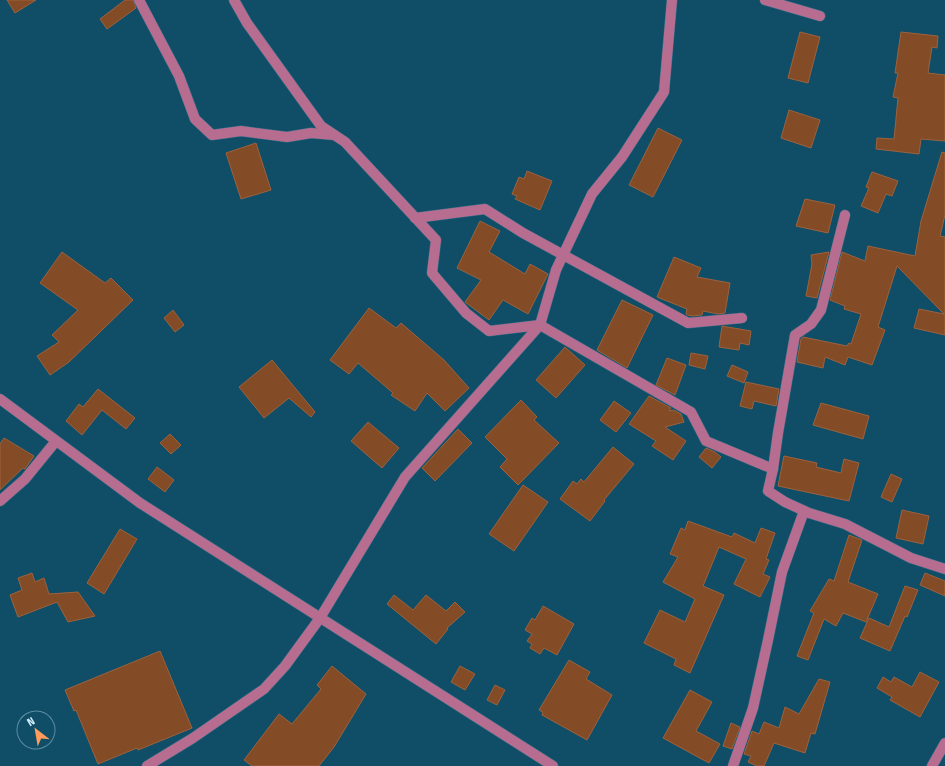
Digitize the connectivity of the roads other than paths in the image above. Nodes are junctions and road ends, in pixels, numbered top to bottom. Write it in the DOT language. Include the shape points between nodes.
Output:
graph roads {
  1 [pos="138,0"];
  2 [pos="234,0"];
  3 [pos="672,0"];
  4 [pos="765,0"];
  5 [pos="820,16"];
  6 [pos="334,135"];
  7 [pos="845,215"];
  8 [pos="416,218"];
  9 [pos="563,255"];
  10 [pos="742,318"];
  11 [pos="540,325"];
  12 [pos="0,399"];
  13 [pos="56,441"];
  14 [pos="774,469"];
  15 [pos="0,501"];
  16 [pos="804,511"];
  17 [pos="945,568"];
  18 [pos="320,618"];
  19 [pos="945,743"];
  20 [pos="148,766"];
  21 [pos="553,766"];
  22 [pos="733,766"];
  23 [pos="932,766"];
  1 -- 6 [label="street" via="179,76 195,120 212,135 241,131 287,137"];
  2 -- 6 [label="street" via="247,23 321,126"];
  3 -- 9 [label="street" via="664,92 622,157 592,194"];
  4 -- 5 [label="street"];
  6 -- 8 [label="street" via="345,142"];
  7 -- 14 [label="street" via="820,310 811,324 795,335"];
  8 -- 9 [label="street" via="485,209"];
  8 -- 11 [label="street" via="436,240 432,273 466,313 489,332"];
  9 -- 10 [label="street" via="688,323"];
  9 -- 11 [label="street"];
  11 -- 14 [label="street" via="691,412 706,441"];
  11 -- 18 [label="street" via="405,477"];
  12 -- 13 [label="street"];
  13 -- 15 [label="street" via="25,479"];
  13 -- 18 [label="street" via="140,503"];
  14 -- 16 [label="street" via="768,491"];
  16 -- 17 [label="street" via="845,524 911,558"];
  16 -- 22 [label="street" via="782,572 753,708"];
  18 -- 20 [label="street" via="285,666 264,688"];
  18 -- 21 [label="street"];
  19 -- 23 [label="street"];
}
